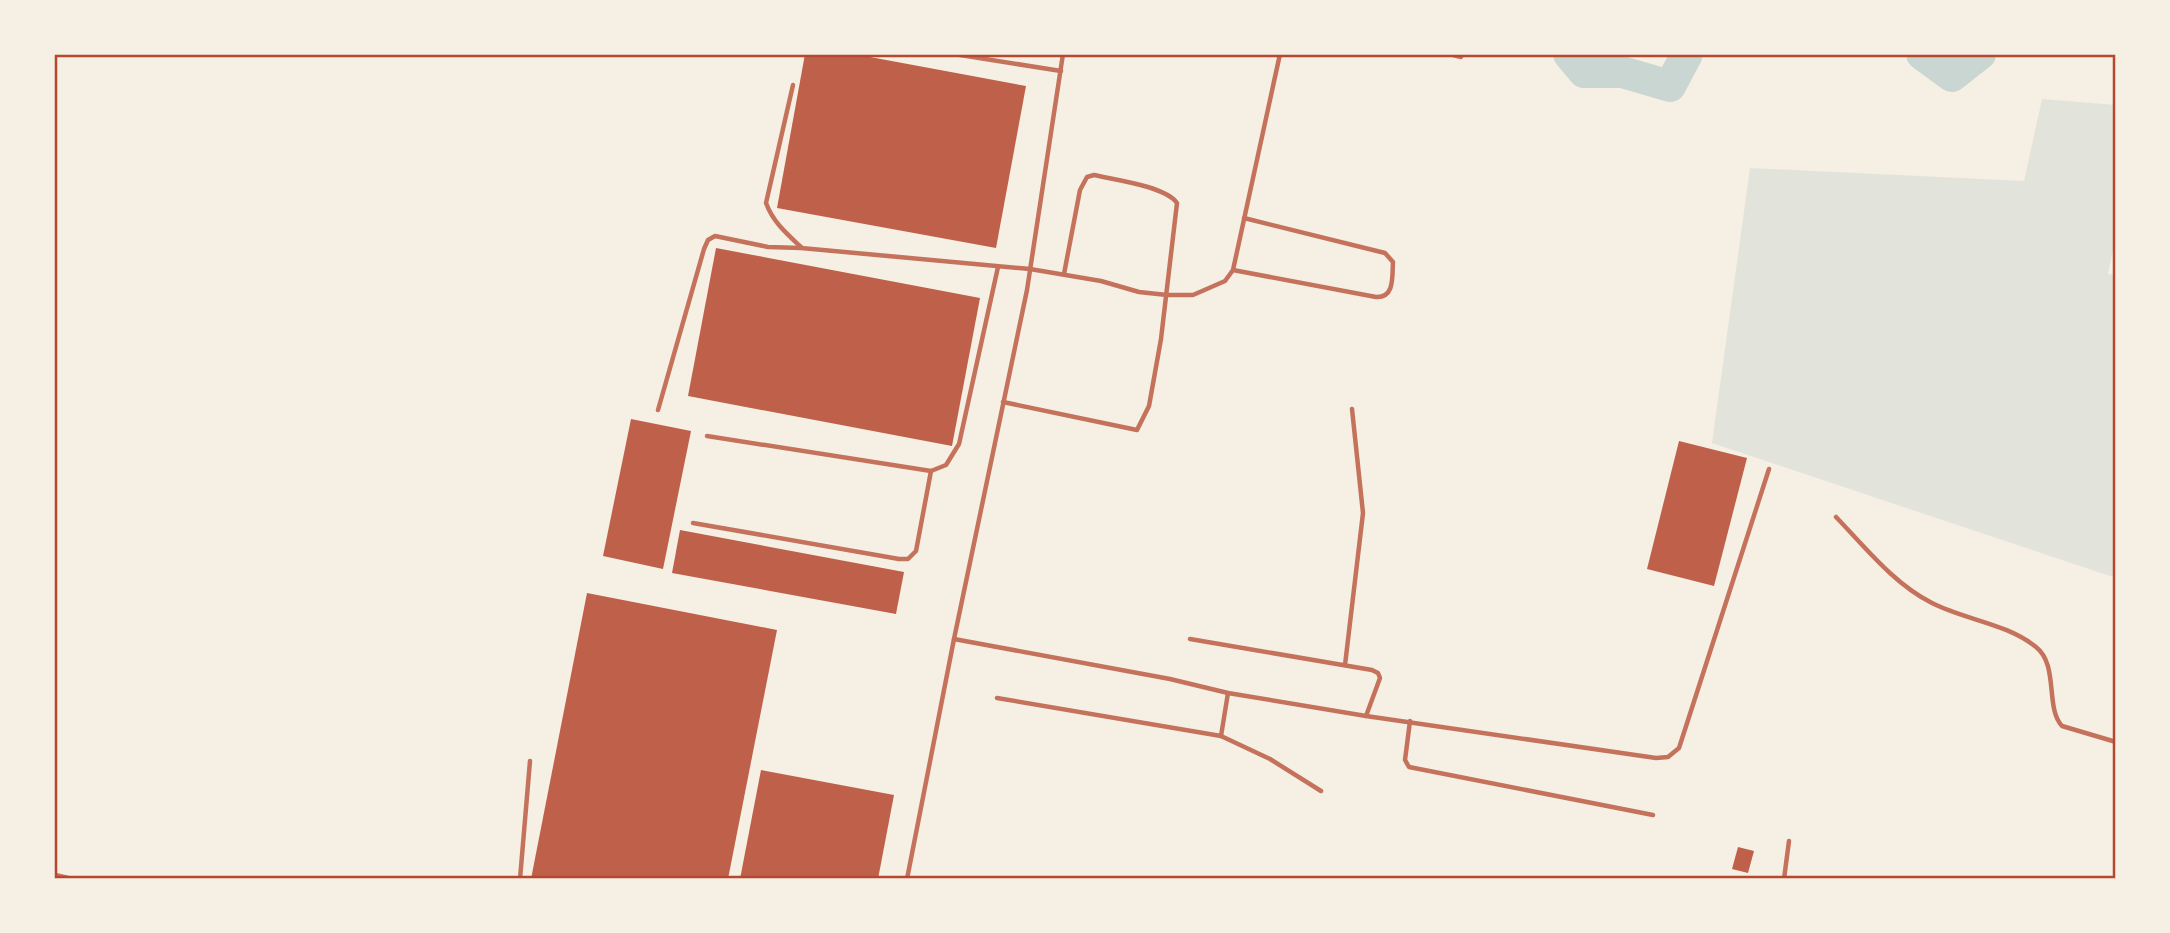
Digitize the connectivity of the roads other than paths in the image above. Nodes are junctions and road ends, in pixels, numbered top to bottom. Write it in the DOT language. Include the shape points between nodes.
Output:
graph roads {
  1 [pos="954,54"];
  2 [pos="1063,54"];
  3 [pos="1280,54"];
  4 [pos="1449,54"];
  5 [pos="1461,57"];
  6 [pos="1061,71"];
  7 [pos="793,85"];
  8 [pos="1244,218"];
  9 [pos="801,248"];
  10 [pos="998,267"];
  11 [pos="1030,269"];
  12 [pos="1233,270"];
  13 [pos="1064,274"];
  14 [pos="1167,295"];
  15 [pos="1003,402"];
  16 [pos="658,410"];
  17 [pos="1352,410"];
  18 [pos="707,436"];
  19 [pos="1769,469"];
  20 [pos="931,471"];
  21 [pos="1836,517"];
  22 [pos="693,523"];
  23 [pos="954,639"];
  24 [pos="1190,639"];
  25 [pos="1345,665"];
  26 [pos="1228,693"];
  27 [pos="997,698"];
  28 [pos="1366,716"];
  29 [pos="1410,721"];
  30 [pos="1221,736"];
  31 [pos="2116,742"];
  32 [pos="530,761"];
  33 [pos="1321,791"];
  34 [pos="1653,815"];
  35 [pos="1788,841"];
  36 [pos="54,876"];
  37 [pos="67,879"];
  38 [pos="520,879"];
  39 [pos="907,879"];
  40 [pos="1784,879"];
  1 -- 6 [label="lane"];
  2 -- 6 [label="lane"];
  3 -- 8 [label="lane"];
  4 -- 5 [label="lane"];
  6 -- 11 [label="lane"];
  7 -- 9 [label="lane" via="766,203 778,226"];
  8 -- 12 [label="lane"];
  8 -- 12 [label="lane" via="1385,253 1393,262 1392,282 1387,295 1376,297"];
  9 -- 10 [label="lane"];
  9 -- 16 [label="lane" via="768,247 715,236 708,240"];
  10 -- 11 [label="lane"];
  10 -- 20 [label="lane" via="959,444 946,465"];
  11 -- 13 [label="lane"];
  11 -- 15 [label="lane"];
  12 -- 14 [label="lane" via="1225,281 1194,295"];
  13 -- 14 [label="lane"];
  13 -- 14 [label="lane" via="1080,190 1087,177 1094,175 1157,191 1177,203"];
  14 -- 15 [label="lane" via="1149,406 1137,430"];
  15 -- 23 [label="lane"];
  17 -- 25 [label="lane" via="1363,513"];
  18 -- 20 [label="lane"];
  19 -- 29 [label="lane" via="1679,748 1668,757"];
  20 -- 22 [label="lane" via="916,551 908,559"];
  21 -- 31 [label="lane" via="1908,589 2038,648 2047,664 2056,719 2062,726"];
  23 -- 26 [label="lane"];
  23 -- 39 [label="lane"];
  24 -- 25 [label="lane"];
  25 -- 28 [label="lane" via="1378,673"];
  26 -- 28 [label="lane"];
  26 -- 30 [label="lane"];
  27 -- 30 [label="lane"];
  28 -- 29 [label="lane"];
  29 -- 34 [label="lane" via="1405,761 1409,767"];
  30 -- 33 [label="lane"];
  32 -- 38 [label="lane"];
  35 -- 40 [label="lane"];
  36 -- 37 [label="street"];
}
